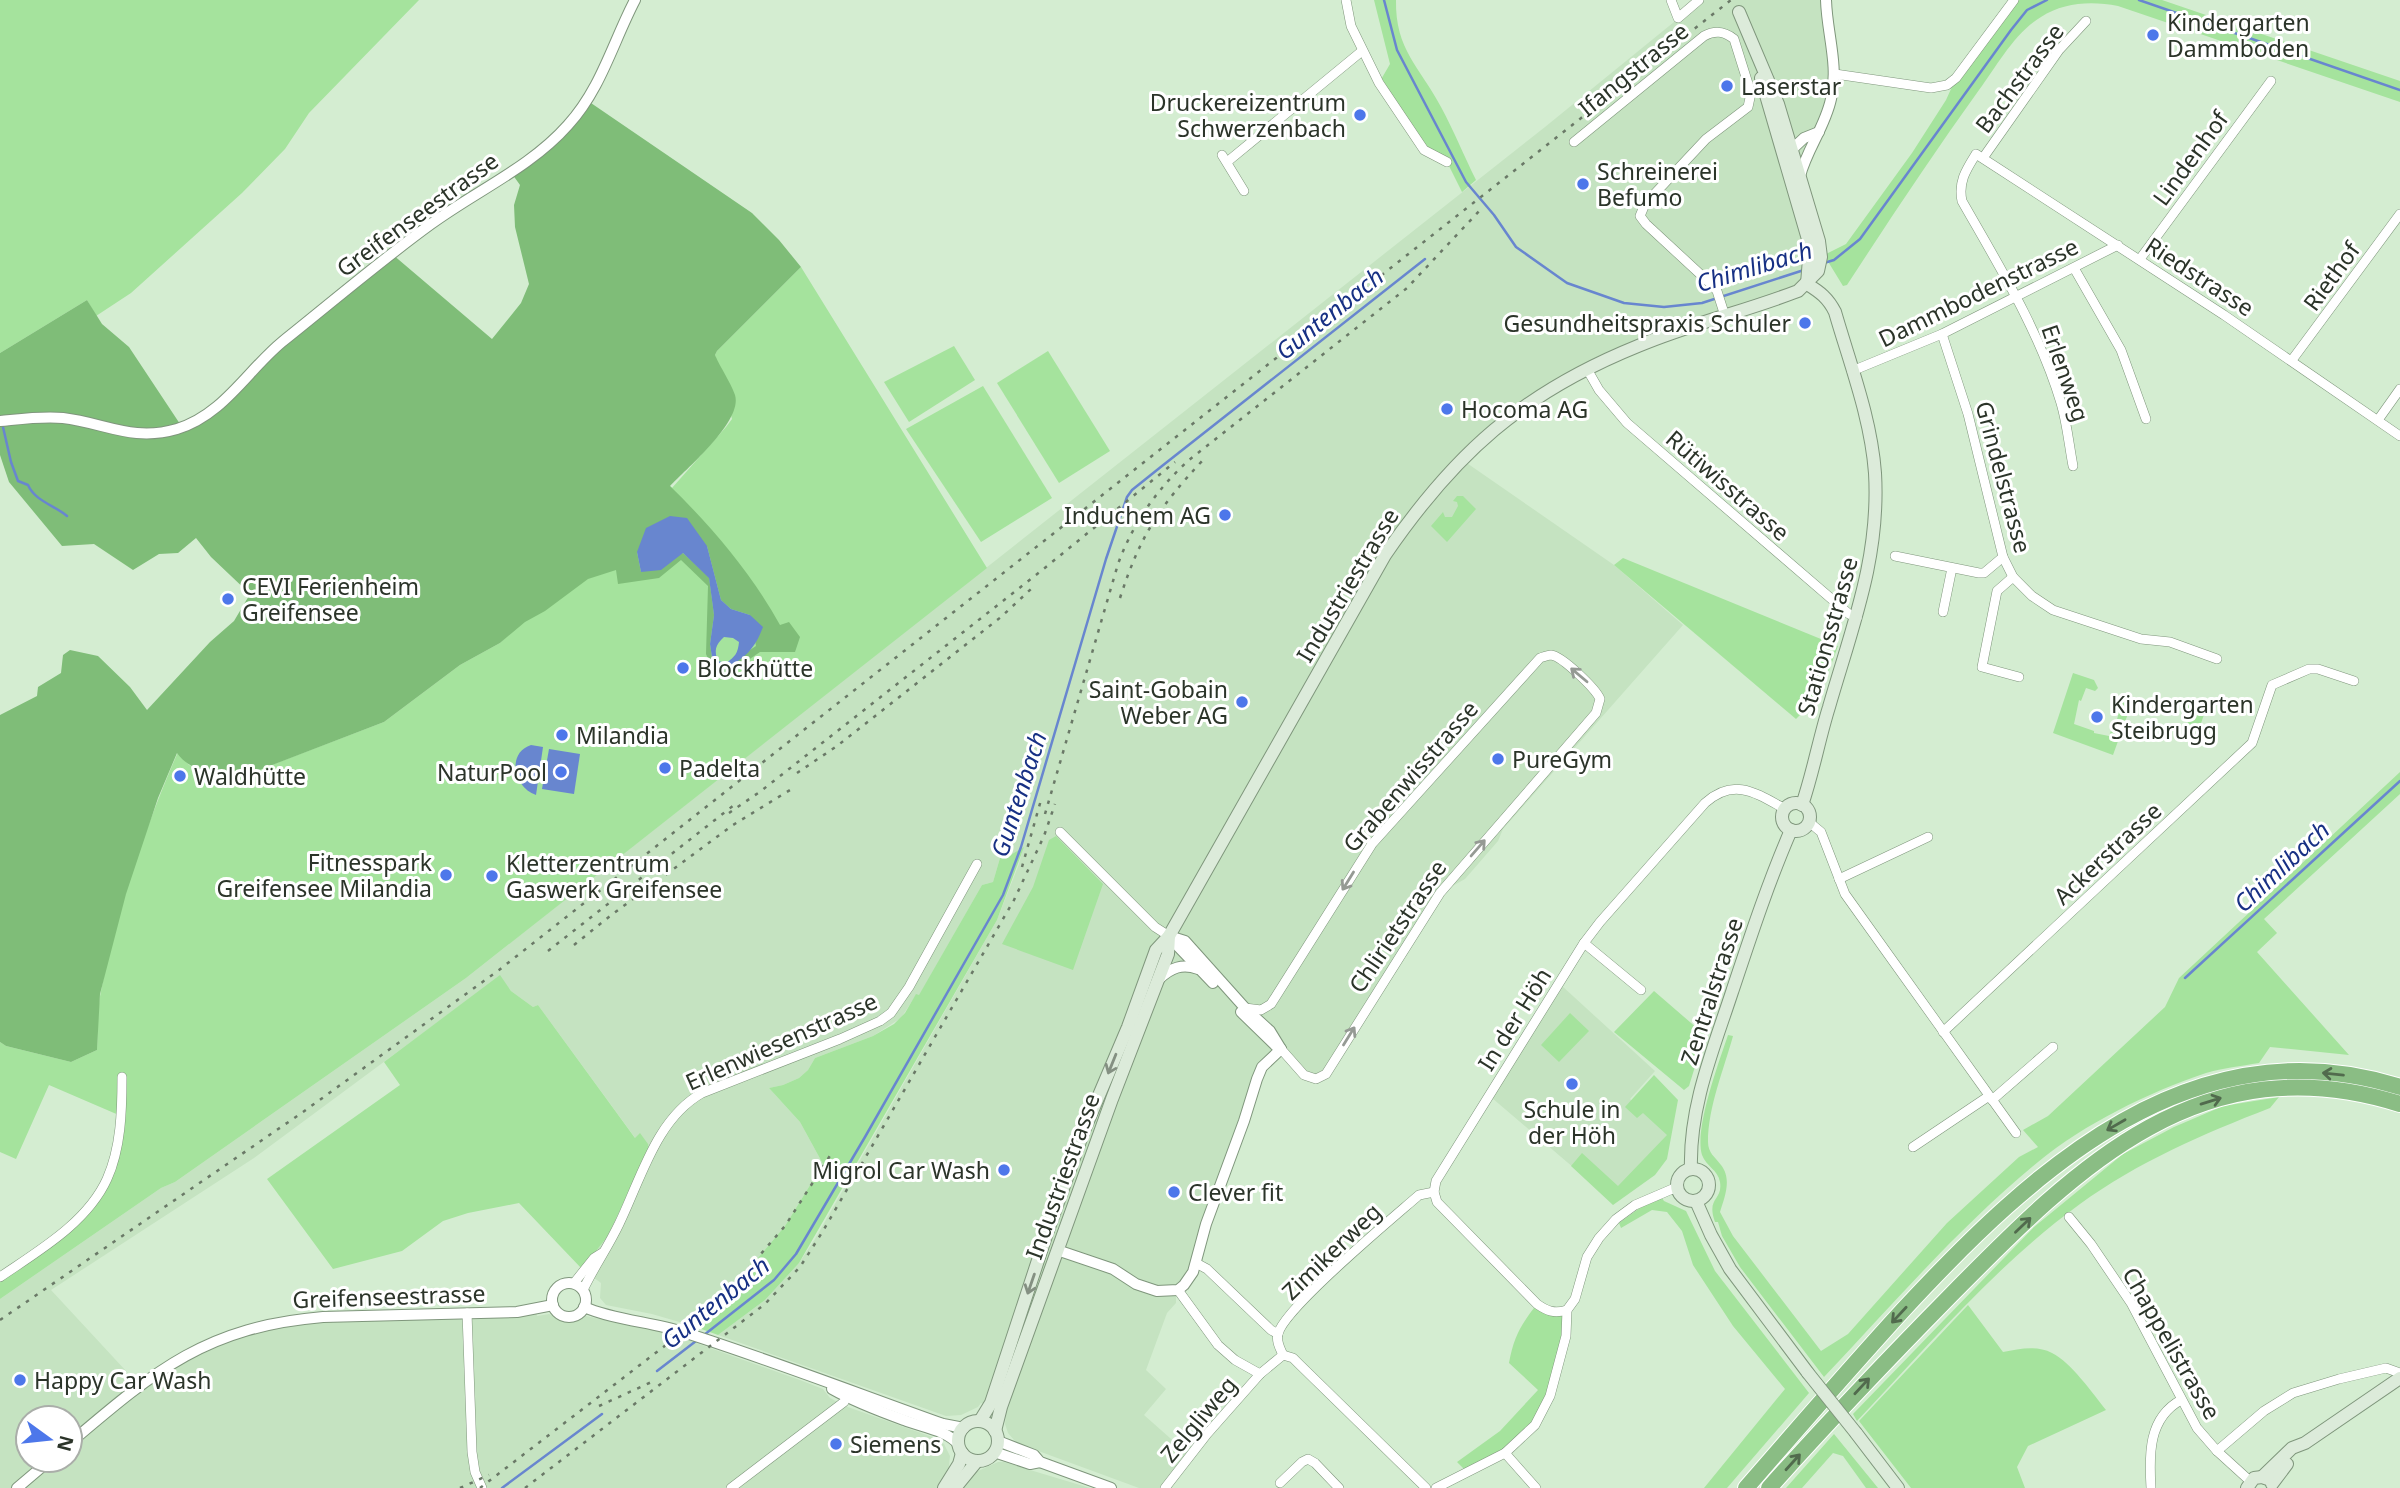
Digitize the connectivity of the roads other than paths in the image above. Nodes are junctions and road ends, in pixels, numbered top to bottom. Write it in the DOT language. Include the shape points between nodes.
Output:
graph roads {
  1 [pos="635,0"];
  2 [pos="1346,0"];
  3 [pos="1671,0"];
  4 [pos="1699,0"];
  5 [pos="1826,0"];
  6 [pos="2014,0"];
  7 [pos="1739,12"];
  8 [pos="2086,21"];
  9 [pos="1362,51"];
  10 [pos="1757,59"];
  11 [pos="1835,74"];
  12 [pos="2271,81"];
  13 [pos="1784,123"];
  14 [pos="1574,142"];
  15 [pos="1808,143"];
  16 [pos="1785,151"];
  17 [pos="1980,156"];
  18 [pos="1447,162"];
  19 [pos="1800,176"];
  20 [pos="1244,191"];
  21 [pos="2400,214"];
  22 [pos="2118,245"];
  23 [pos="2140,259"];
  24 [pos="2074,268"];
  25 [pos="1813,269"];
  26 [pos="2016,295"];
  27 [pos="1724,311"];
  28 [pos="1942,334"];
  29 [pos="2292,360"];
  30 [pos="1587,369"];
  31 [pos="1852,371"];
  32 [pos="2400,389"];
  33 [pos="2146,419"];
  34 [pos="2378,420"];
  35 [pos="0,421"];
  36 [pos="2400,436"];
  37 [pos="2073,466"];
  38 [pos="1895,556"];
  39 [pos="2003,557"];
  40 [pos="1952,568"];
  41 [pos="2013,577"];
  42 [pos="1943,612"];
  43 [pos="1857,618"];
  44 [pos="2217,659"];
  45 [pos="1535,662"];
  46 [pos="2019,677"];
  47 [pos="2354,681"];
  48 [pos="1802,805"];
  49 [pos="1784,809"];
  50 [pos="1809,822"];
  51 [pos="1791,830"];
  52 [pos="1060,832"];
  53 [pos="1928,837"];
  54 [pos="977,864"];
  55 [pos="1839,879"];
  56 [pos="1169,936"];
  57 [pos="1584,943"];
  58 [pos="1200,969"];
  59 [pos="1157,981"];
  60 [pos="1641,990"];
  61 [pos="1245,1008"];
  62 [pos="1943,1032"];
  63 [pos="2053,1047"];
  64 [pos="1280,1049"];
  65 [pos="122,1077"];
  66 [pos="2400,1087"];
  67 [pos="1991,1098"];
  68 [pos="2400,1104"];
  69 [pos="2016,1133"];
  70 [pos="1913,1147"];
  71 [pos="1691,1169"];
  72 [pos="1677,1187"];
  73 [pos="1434,1192"];
  74 [pos="1696,1201"];
  75 [pos="2069,1217"];
  76 [pos="1057,1250"];
  77 [pos="1196,1263"];
  78 [pos="0,1277"];
  79 [pos="578,1287"];
  80 [pos="1178,1290"];
  81 [pos="553,1305"];
  82 [pos="584,1307"];
  83 [pos="1567,1310"];
  84 [pos="467,1313"];
  85 [pos="1278,1334"];
  86 [pos="1283,1355"];
  87 [pos="1260,1374"];
  88 [pos="2400,1376"];
  89 [pos="815,1379"];
  90 [pos="863,1394"];
  91 [pos="846,1397"];
  92 [pos="2180,1400"];
  93 [pos="979,1421"];
  94 [pos="964,1427"];
  95 [pos="84,1431"];
  96 [pos="996,1442"];
  97 [pos="961,1449"];
  98 [pos="2217,1451"];
  99 [pos="1505,1453"];
  100 [pos="977,1461"];
  101 [pos="34,1474"];
  102 [pos="1280,1483"];
  103 [pos="2261,1483"];
  104 [pos="1334,1487"];
  105 [pos="17,1488"];
  106 [pos="482,1488"];
  107 [pos="731,1488"];
  108 [pos="944,1488"];
  109 [pos="955,1488"];
  110 [pos="1111,1488"];
  111 [pos="1165,1488"];
  112 [pos="1426,1488"];
  113 [pos="1436,1488"];
  114 [pos="1536,1488"];
  115 [pos="1746,1488"];
  116 [pos="1769,1488"];
  117 [pos="1898,1488"];
  118 [pos="2151,1488"];
  1 -- 35 [label="street, Greifenseestrasse" via="588,101 550,144 401,247 269,353 214,411 182,427 139,435 64,418"];
  2 -- 9 [label="street"];
  3 -- 4 [label="street" via="1678,19"];
  5 -- 11 [label="street"];
  6 -- 11 [label="street" via="1947,85 1931,88"];
  7 -- 10 [label="main road"];
  8 -- 17 [label="street, Bachstrasse"];
  9 -- 18 [label="street" via="1423,150"];
  9 -- 20 [label="street" via="1224,159"];
  10 -- 13 [label="main road"];
  10 -- 16 [label="main road"];
  11 -- 15 [label="street" via="1819,132"];
  12 -- 23 [label="street, Lindenhof"];
  13 -- 15 [label="street"];
  13 -- 16 [label="main road"];
  14 -- 27 [label="street, Ifangstrasse" via="1704,36 1723,32 1734,39 1751,93 1748,107 1706,139 1645,204 1640,216 1717,290"];
  15 -- 16 [label="street" via="1804,151"];
  15 -- 19 [label="street"];
  16 -- 19 [label="main road"];
  16 -- 25 [label="main road"];
  17 -- 22 [label="street, Riedstrasse"];
  17 -- 26 [label="street, Bachstrasse" via="1963,174 1962,201"];
  19 -- 25 [label="main road" via="1819,240"];
  21 -- 29 [label="street, Riethof"];
  22 -- 23 [label="street, Riedstrasse"];
  22 -- 24 [label="street, Dammbodenstrasse"];
  23 -- 29 [label="street, Riedstrasse"];
  24 -- 26 [label="street, Dammbodenstrasse"];
  24 -- 33 [label="street" via="2121,350"];
  25 -- 27 [label="main road, Industriestrasse" via="1798,291"];
  25 -- 31 [label="main road, Stationsstrasse" via="1835,312"];
  26 -- 28 [label="street, Dammbodenstrasse"];
  26 -- 37 [label="street, Erlenweg" via="2061,405"];
  27 -- 30 [label="main road, Industriestrasse"];
  28 -- 31 [label="street, Dammbodenstrasse"];
  28 -- 39 [label="street, Grindelstrasse" via="1968,414"];
  29 -- 34 [label="street, Riedstrasse"];
  30 -- 43 [label="street, Rütiwisstrasse" via="1627,423"];
  30 -- 56 [label="main road, Industriestrasse" via="1536,398 1480,440 1409,520"];
  31 -- 43 [label="main road, Stationsstrasse" via="1875,472 1872,552"];
  32 -- 34 [label="street"];
  34 -- 36 [label="street, Riedstrasse"];
  38 -- 40 [label="street"];
  39 -- 40 [label="street" via="1984,573"];
  39 -- 41 [label="street, Grindelstrasse"];
  40 -- 42 [label="street"];
  41 -- 44 [label="street, Grindelstrasse" via="2053,610"];
  41 -- 46 [label="street" via="1997,591 1982,667"];
  43 -- 48 [label="main road, Stationsstrasse"];
  45 -- 61 [label="street, Grabenwisstrasse, one-way" via="1372,844 1270,1004 1261,1010"];
  64 -- 45 [label="street, Chlirietstrasse, one-way" via="1304,1075 1316,1079 1326,1073 1440,893 1599,708 1594,688 1559,659 1549,655"];
  47 -- 62 [label="street, Ackerstrasse" via="2318,669 2269,681 2252,743"];
  48 -- 49 [label="main road" via="1790,804"];
  48 -- 50 [label="main road"];
  49 -- 51 [label="main road" via="1782,819"];
  49 -- 57 [label="street, In der Höh" via="1747,790 1718,792"];
  50 -- 51 [label="main road" via="1801,830"];
  50 -- 55 [label="street" via="1821,832"];
  51 -- 71 [label="main road, Zentralstrasse" via="1696,1104"];
  52 -- 56 [label="street" via="1152,925"];
  53 -- 55 [label="street"];
  54 -- 79 [label="street, Erlenwiesenstrasse" via="891,1013 840,1039 702,1093 670,1120 599,1263"];
  55 -- 62 [label="street"];
  56 -- 58 [label="street, Chlirietstrasse"];
  56 -- 59 [label="main road, Industriestrasse" via="1168,954"];
  56 -- 61 [label="street, Chlirietstrasse" via="1185,941"];
  56 -- 93 [label="main road, Industriestrasse, one-way" via="1156,950 1083,1133 991,1404"];
  57 -- 60 [label="street"];
  57 -- 73 [label="street, In der Höh" via="1449,1159"];
  58 -- 59 [label="street" via="1177,967"];
  58 -- 64 [label="street, Chlirietstrasse"];
  59 -- 76 [label="main road, Industriestrasse"];
  61 -- 64 [label="street, Chlirietstrasse" via="1274,1035"];
  62 -- 67 [label="street"];
  63 -- 67 [label="street"];
  64 -- 77 [label="street" via="1257,1079"];
  65 -- 78 [label="street" via="117,1144 107,1180 74,1222"];
  66 -- 115 [label="highway, one-way" via="2320,1072 2240,1077 2166,1099 2100,1135 2033,1182 1981,1229"];
  67 -- 69 [label="street"];
  67 -- 70 [label="street"];
  116 -- 68 [label="highway, one-way" via="1989,1257 2064,1186 2129,1138 2182,1110 2260,1090 2330,1089"];
  71 -- 72 [label="main road" via="1682,1173"];
  71 -- 74 [label="main road" via="1703,1172 1709,1182 1706,1194"];
  72 -- 74 [label="main road" via="1682,1196"];
  72 -- 83 [label="street" via="1635,1205 1599,1238"];
  73 -- 83 [label="street" via="1437,1202 1536,1304 1557,1313"];
  73 -- 85 [label="street, Zimikerweg" via="1419,1195 1332,1273"];
  74 -- 117 [label="main road, bridge" via="1730,1269"];
  75 -- 92 [label="street, Chappelistrasse" via="2131,1303"];
  76 -- 80 [label="street" via="1113,1269 1145,1288"];
  76 -- 96 [label="main road, Industriestrasse" via="1001,1407"];
  77 -- 80 [label="street"];
  77 -- 85 [label="street"];
  79 -- 81 [label="street" via="568,1283 557,1288"];
  79 -- 82 [label="street" via="586,1301"];
  80 -- 87 [label="street" via="1218,1345"];
  81 -- 82 [label="street" via="559,1314 570,1317"];
  81 -- 84 [label="street, Greifenseestrasse" via="517,1312"];
  82 -- 89 [label="street" via="661,1325"];
  83 -- 99 [label="street" via="1566,1336 1550,1396 1535,1425"];
  84 -- 95 [label="street, Greifenseestrasse" via="296,1319 244,1331 189,1353 139,1385"];
  84 -- 106 [label="street" via="472,1452"];
  85 -- 86 [label="street, Zimikerweg"];
  86 -- 87 [label="street, Zelgliweg"];
  86 -- 112 [label="street" via="1300,1364"];
  87 -- 111 [label="street, Zelgliweg"];
  88 -- 98 [label="street" via="2386,1368 2293,1394 2264,1411"];
  88 -- 103 [label="main road" via="2305,1443"];
  89 -- 90 [label="street"];
  89 -- 91 [label="street"];
  90 -- 91 [label="street"];
  90 -- 94 [label="street" via="943,1424"];
  91 -- 97 [label="street" via="954,1439"];
  91 -- 107 [label="street"];
  92 -- 98 [label="street, Chappelistrasse"];
  92 -- 118 [label="street" via="2165,1411 2153,1436"];
  93 -- 94 [label="main road"];
  93 -- 96 [label="main road" via="989,1424"];
  94 -- 97 [label="main road"];
  96 -- 100 [label="main road" via="987,1459"];
  96 -- 110 [label="street" via="1030,1464 1040,1462"];
  97 -- 100 [label="main road"];
  97 -- 108 [label="main road" via="955,1473"];
  98 -- 103 [label="street, Chappelistrasse"];
  99 -- 113 [label="street"];
  99 -- 114 [label="street"];
  100 -- 109 [label="main road"];
  101 -- 105 [label="street"];
  102 -- 104 [label="street" via="1308,1459"];
}
